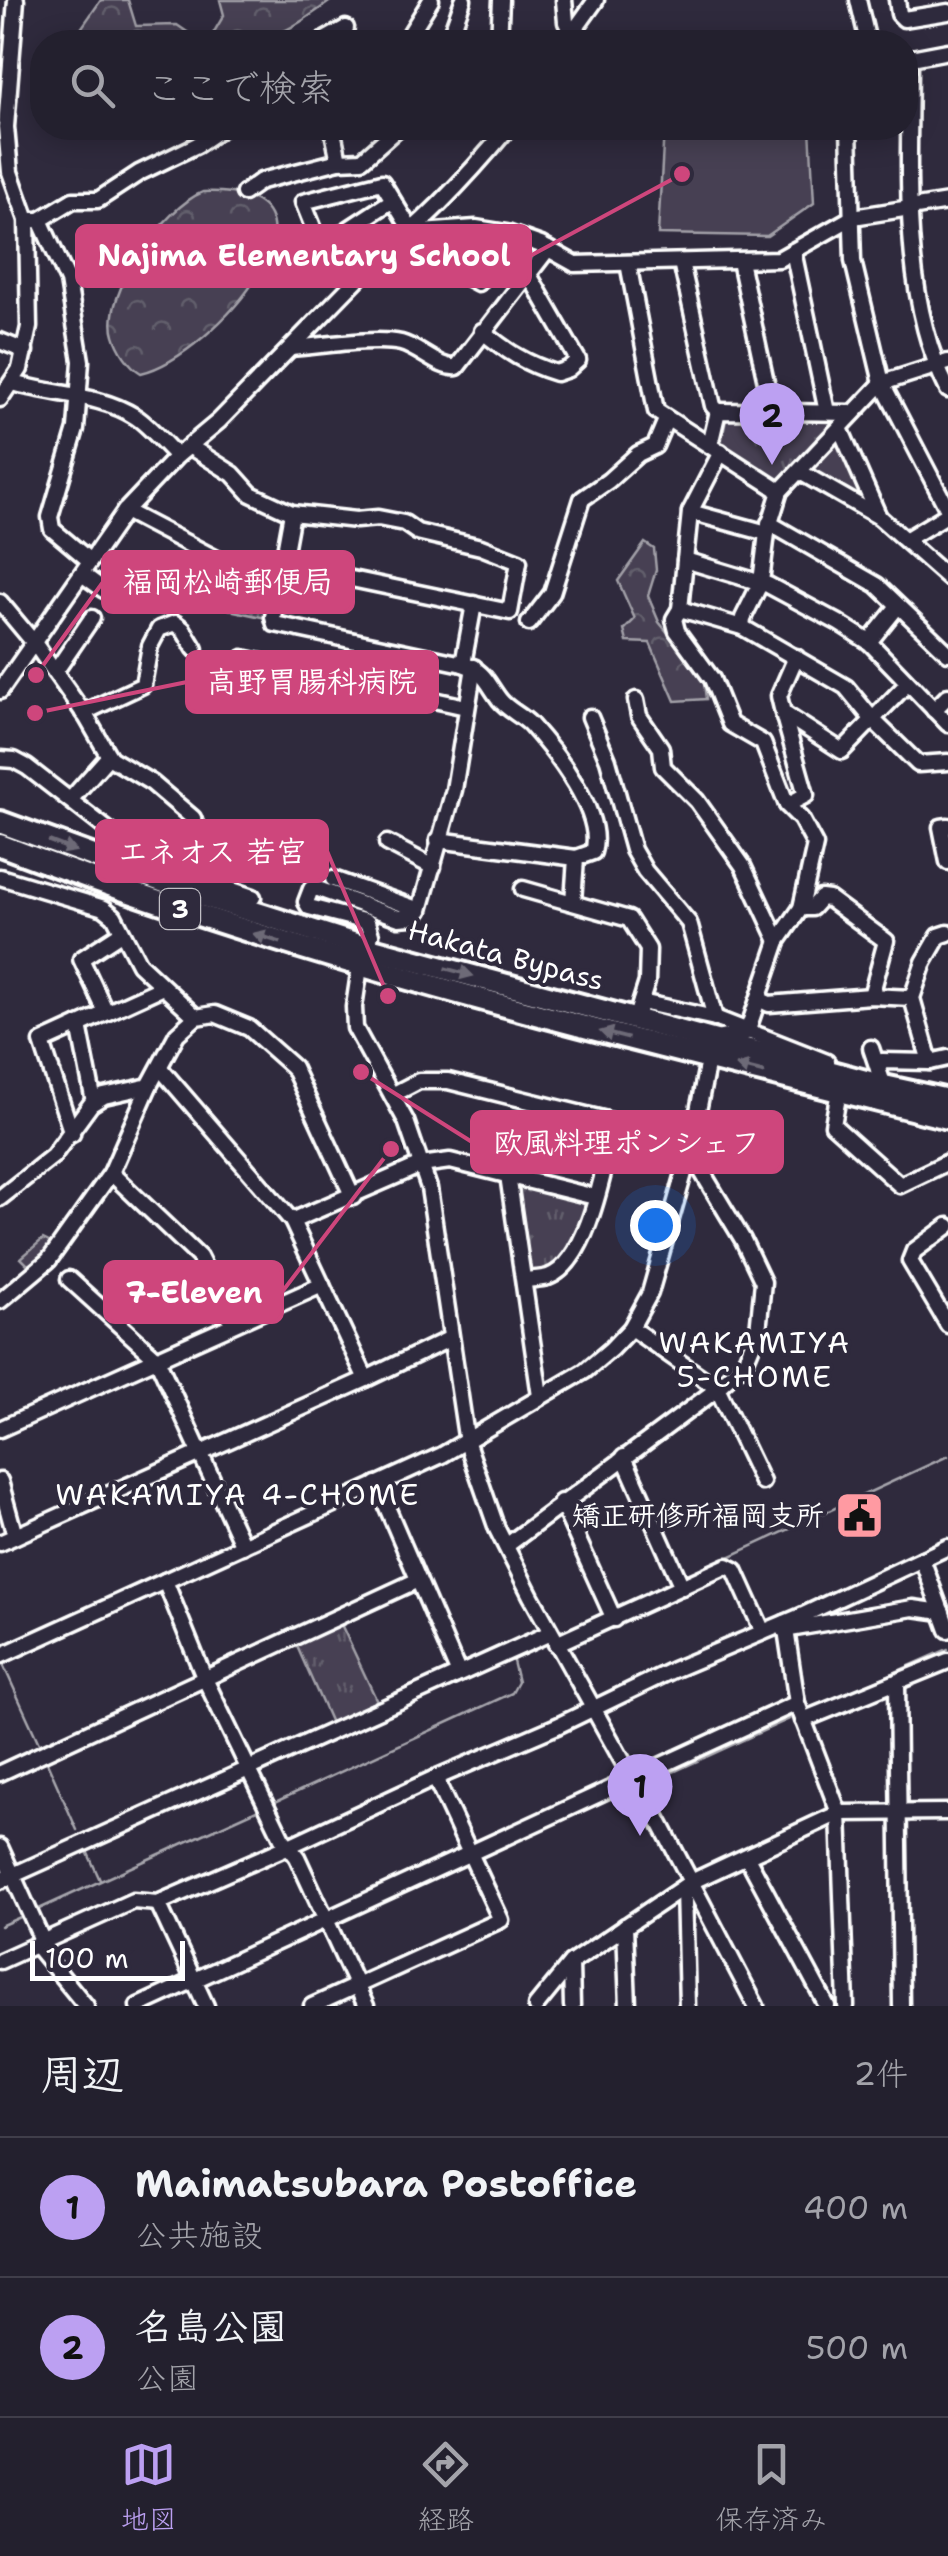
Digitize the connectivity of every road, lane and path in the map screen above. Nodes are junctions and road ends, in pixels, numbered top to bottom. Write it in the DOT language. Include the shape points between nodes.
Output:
graph roads {
  1 [pos="16,0"];
  2 [pos="431,0"];
  3 [pos="463,0"];
  4 [pos="502,0"];
  5 [pos="564,0"];
  6 [pos="596,0"];
  7 [pos="858,0"];
  8 [pos="897,0"];
  9 [pos="948,12"];
  10 [pos="346,28"];
  11 [pos="342,30"];
  12 [pos="412,30"];
  13 [pos="452,30"];
  14 [pos="500,30"];
  15 [pos="567,30"];
  16 [pos="575,30"];
  17 [pos="865,30"];
  18 [pos="11,36"];
  19 [pos="0,50"];
  20 [pos="948,51"];
  21 [pos="918,56"];
  22 [pos="204,140"];
  23 [pos="335,140"];
  24 [pos="384,140"];
  25 [pos="497,140"];
  26 [pos="849,140"];
  27 [pos="909,140"];
  28 [pos="339,161"];
  29 [pos="5,169"];
  30 [pos="244,193"];
  31 [pos="392,200"];
  32 [pos="948,202"];
  33 [pos="910,208"];
  34 [pos="852,216"];
  35 [pos="34,220"];
  36 [pos="406,235"];
  37 [pos="548,249"];
  38 [pos="793,251"];
  39 [pos="740,261"];
  40 [pos="681,262"];
  41 [pos="628,264"];
  42 [pos="528,273"];
  43 [pos="478,283"];
  44 [pos="482,332"];
  45 [pos="0,341"];
  46 [pos="291,348"];
  47 [pos="24,351"];
  48 [pos="942,364"];
  49 [pos="14,383"];
  50 [pos="882,383"];
  51 [pos="948,390"];
  52 [pos="80,396"];
  53 [pos="0,399"];
  54 [pos="772,410"];
  55 [pos="718,412"];
  56 [pos="827,412"];
  57 [pos="853,413"];
  58 [pos="666,420"];
  59 [pos="840,428"];
  60 [pos="715,448"];
  61 [pos="183,451"];
  62 [pos="800,472"];
  63 [pos="780,491"];
  64 [pos="126,511"];
  65 [pos="292,512"];
  66 [pos="690,512"];
  67 [pos="948,512"];
  68 [pos="879,517"];
  69 [pos="768,528"];
  70 [pos="907,539"];
  71 [pos="685,560"];
  72 [pos="284,565"];
  73 [pos="86,567"];
  74 [pos="948,578"];
  75 [pos="761,582"];
  76 [pos="104,590"];
  77 [pos="231,600"];
  78 [pos="0,602"];
  79 [pos="474,604"];
  80 [pos="898,606"];
  81 [pos="680,609"];
  82 [pos="92,618"];
  83 [pos="530,622"];
  84 [pos="742,627"];
  85 [pos="869,642"];
  86 [pos="35,644"];
  87 [pos="195,649"];
  88 [pos="948,652"];
  89 [pos="796,656"];
  90 [pos="243,658"];
  91 [pos="468,666"];
  92 [pos="55,672"];
  93 [pos="907,684"];
  94 [pos="0,691"];
  95 [pos="948,696"];
  96 [pos="636,700"];
  97 [pos="466,707"];
  98 [pos="934,710"];
  99 [pos="783,712"];
  100 [pos="84,713"];
  101 [pos="590,716"];
  102 [pos="874,720"];
  103 [pos="948,724"];
  104 [pos="109,756"];
  105 [pos="0,759"];
  106 [pos="948,762"];
  107 [pos="70,800"];
  108 [pos="787,805"];
  109 [pos="0,822"];
  110 [pos="948,826"];
  111 [pos="118,838"];
  112 [pos="438,840"];
  113 [pos="387,843"];
  114 [pos="0,845"];
  115 [pos="576,858"];
  116 [pos="104,862"];
  117 [pos="948,862"];
  118 [pos="433,866"];
  119 [pos="0,877"];
  120 [pos="332,879"];
  121 [pos="206,888"];
  122 [pos="523,889"];
  123 [pos="253,897"];
  124 [pos="574,902"];
  125 [pos="801,908"];
  126 [pos="420,910"];
  127 [pos="120,933"];
  128 [pos="948,934"];
  129 [pos="778,942"];
  130 [pos="362,957"];
  131 [pos="163,987"];
  132 [pos="871,996"];
  133 [pos="759,998"];
  134 [pos="912,998"];
  135 [pos="639,1010"];
  136 [pos="106,1012"];
  137 [pos="196,1017"];
  138 [pos="78,1025"];
  139 [pos="748,1032"];
  140 [pos="712,1038"];
  141 [pos="871,1048"];
  142 [pos="948,1058"];
  143 [pos="930,1062"];
  144 [pos="833,1064"];
  145 [pos="160,1068"];
  146 [pos="881,1078"];
  147 [pos="149,1086"];
  148 [pos="838,1091"];
  149 [pos="392,1094"];
  150 [pos="948,1100"];
  151 [pos="94,1102"];
  152 [pos="948,1118"];
  153 [pos="615,1122"];
  154 [pos="72,1134"];
  155 [pos="690,1152"];
  156 [pos="948,1162"];
  157 [pos="421,1165"];
  158 [pos="111,1173"];
  159 [pos="508,1175"];
  160 [pos="353,1196"];
  161 [pos="596,1197"];
  162 [pos="0,1198"];
  163 [pos="292,1221"];
  164 [pos="948,1226"];
  165 [pos="69,1279"];
  166 [pos="525,1280"];
  167 [pos="322,1285"];
  168 [pos="0,1301"];
  169 [pos="233,1324"];
  170 [pos="948,1325"];
  171 [pos="631,1328"];
  172 [pos="449,1339"];
  173 [pos="157,1358"];
  174 [pos="366,1380"];
  175 [pos="718,1388"];
  176 [pos="540,1396"];
  177 [pos="0,1429"];
  178 [pos="467,1443"];
  179 [pos="200,1452"];
  180 [pos="624,1457"];
  181 [pos="0,1481"];
  182 [pos="762,1482"];
  183 [pos="377,1484"];
  184 [pos="561,1502"];
  185 [pos="15,1536"];
  186 [pos="0,1542"];
  187 [pos="243,1546"];
  188 [pos="506,1546"];
  189 [pos="948,1547"];
  190 [pos="922,1558"];
  191 [pos="418,1580"];
  192 [pos="166,1581"];
  193 [pos="682,1586"];
  194 [pos="942,1612"];
  195 [pos="614,1619"];
  196 [pos="785,1627"];
  197 [pos="948,1630"];
  198 [pos="763,1632"];
  199 [pos="553,1639"];
  200 [pos="0,1656"];
  201 [pos="948,1661"];
  202 [pos="458,1672"];
  203 [pos="204,1677"];
  204 [pos="897,1684"];
  205 [pos="797,1704"];
  206 [pos="592,1709"];
  207 [pos="803,1720"];
  208 [pos="249,1770"];
  209 [pos="0,1773"];
  210 [pos="435,1778"];
  211 [pos="633,1780"];
  212 [pos="948,1812"];
  213 [pos="840,1813"];
  214 [pos="899,1814"];
  215 [pos="0,1846"];
  216 [pos="288,1846"];
  217 [pos="471,1856"];
  218 [pos="747,1857"];
  219 [pos="6,1878"];
  220 [pos="688,1884"];
  221 [pos="158,1902"];
  222 [pos="328,1920"];
  223 [pos="625,1926"];
  224 [pos="40,1943"];
  225 [pos="0,1961"];
  226 [pos="570,1962"];
  227 [pos="193,1982"];
  228 [pos="356,1986"];
  229 [pos="751,2003"];
  230 [pos="86,2006"];
  231 [pos="138,2006"];
  232 [pos="206,2006"];
  233 [pos="312,2006"];
  234 [pos="366,2006"];
  235 [pos="536,2006"];
  236 [pos="572,2006"];
  237 [pos="628,2006"];
  238 [pos="687,2006"];
  239 [pos="828,2006"];
  240 [pos="846,2006"];
  241 [pos="901,2006"];
  1 -- 18 [label="street"];
  2 -- 12 [label="street"];
  3 -- 13 [label="street"];
  4 -- 14 [label="street"];
  5 -- 15 [label="street"];
  6 -- 16 [label="street"];
  7 -- 17 [label="street"];
  8 -- 9 [label="street" via="904,19"];
  10 -- 11 [label="street"];
  18 -- 19 [label="street"];
  18 -- 29 [label="street"];
  20 -- 21 [label="street"];
  22 -- 35 [label="street" via="98,200 74,200"];
  23 -- 28 [label="street"];
  24 -- 28 [label="street" via="362,160"];
  25 -- 36 [label="street"];
  26 -- 34 [label="street"];
  27 -- 33 [label="street"];
  28 -- 30 [label="street" via="260,181"];
  29 -- 35 [label="street"];
  31 -- 31 [label="street" via="382,182 303,202 321,247"];
  31 -- 36 [label="street"];
  32 -- 33 [label="street"];
  33 -- 34 [label="street"];
  33 -- 48 [label="street" via="913,267"];
  34 -- 38 [label="street"];
  34 -- 50 [label="street" via="853,261"];
  35 -- 47 [label="street"];
  35 -- 52 [label="street" via="68,281 82,361"];
  36 -- 37 [label="street" via="476,228"];
  36 -- 43 [label="street"];
  36 -- 46 [label="street"];
  37 -- 41 [label="street" via="568,263"];
  37 -- 42 [label="street"];
  38 -- 39 [label="street" via="779,259"];
  38 -- 56 [label="street"];
  39 -- 40 [label="street"];
  39 -- 54 [label="street"];
  40 -- 41 [label="street"];
  40 -- 55 [label="street"];
  41 -- 58 [label="street" via="656,411"];
  42 -- 44 [label="street"];
  42 -- 44 [label="street" via="578,360 574,366 556,374 532,366"];
  44 -- 46 [label="street" via="453,368 391,342"];
  45 -- 47 [label="street"];
  46 -- 61 [label="street"];
  47 -- 49 [label="street"];
  48 -- 50 [label="street"];
  48 -- 51 [label="street"];
  49 -- 52 [label="street"];
  49 -- 53 [label="street"];
  50 -- 57 [label="street"];
  50 -- 67 [label="street"];
  52 -- 61 [label="street" via="136,418"];
  52 -- 73 [label="street" via="50,517 52,529"];
  54 -- 55 [label="street"];
  54 -- 56 [label="street"];
  55 -- 60 [label="street"];
  56 -- 57 [label="street"];
  57 -- 59 [label="street"];
  58 -- 60 [label="street"];
  58 -- 83 [label="street" via="656,446 582,499 552,593"];
  59 -- 62 [label="street"];
  59 -- 68 [label="street"];
  60 -- 63 [label="street"];
  60 -- 66 [label="street"];
  61 -- 64 [label="street"];
  61 -- 65 [label="street"];
  62 -- 63 [label="street"];
  62 -- 68 [label="street"];
  63 -- 69 [label="street"];
  64 -- 73 [label="street"];
  64 -- 77 [label="street" via="238,570"];
  65 -- 72 [label="street"];
  65 -- 79 [label="street" via="378,518 519,562 510,612"];
  66 -- 69 [label="street"];
  66 -- 71 [label="street"];
  67 -- 70 [label="street"];
  68 -- 70 [label="street"];
  69 -- 75 [label="street"];
  69 -- 80 [label="street" via="878,585"];
  70 -- 74 [label="street"];
  71 -- 75 [label="street"];
  71 -- 81 [label="street"];
  72 -- 79 [label="street"];
  72 -- 91 [label="street" via="274,624"];
  73 -- 76 [label="street"];
  73 -- 86 [label="street"];
  75 -- 84 [label="street"];
  75 -- 85 [label="street"];
  78 -- 86 [label="street"];
  79 -- 91 [label="street"];
  80 -- 85 [label="street"];
  80 -- 88 [label="street"];
  81 -- 84 [label="street"];
  81 -- 108 [label="street" via="677,631 712,679 730,724 764,743"];
  82 -- 92 [label="street"];
  84 -- 89 [label="street"];
  85 -- 93 [label="street"];
  86 -- 92 [label="street"];
  86 -- 94 [label="street"];
  87 -- 100 [label="street" via="175,623 159,629 143,685"];
  89 -- 99 [label="street" via="778,696"];
  89 -- 102 [label="street" via="846,687"];
  90 -- 97 [label="street"];
  91 -- 97 [label="street"];
  91 -- 115 [label="street" via="484,674 502,703 527,721 590,811 596,846"];
  92 -- 100 [label="street"];
  93 -- 98 [label="street"];
  93 -- 102 [label="street"];
  95 -- 98 [label="street"];
  96 -- 129 [label="street" via="664,767 743,866"];
  97 -- 112 [label="street" via="454,790"];
  98 -- 103 [label="street"];
  99 -- 102 [label="street" via="842,751"];
  99 -- 108 [label="street" via="806,794"];
  100 -- 104 [label="street"];
  101 -- 140 [label="street" via="633,850 689,923"];
  102 -- 106 [label="street" via="918,764"];
  104 -- 107 [label="street"];
  104 -- 121 [label="street" via="193,818 212,873"];
  105 -- 107 [label="street" via="26,767"];
  107 -- 111 [label="street"];
  108 -- 125 [label="street" via="815,845"];
  109 -- 116 [label="highway, Hakata Bypass / 3, one-way"];
  110 -- 117 [label="street" via="941,827"];
  111 -- 116 [label="street"];
  111 -- 121 [label="street"];
  112 -- 115 [label="street"];
  112 -- 118 [label="street"];
  113 -- 118 [label="street"];
  130 -- 114 [label="highway, Hakata Bypass / 3, one-way"];
  115 -- 124 [label="street"];
  116 -- 121 [label="highway, Hakata Bypass / 3"];
  118 -- 126 [label="street"];
  119 -- 127 [label="street" via="104,908"];
  120 -- 126 [label="street"];
  121 -- 123 [label="street"];
  121 -- 130 [label="highway, Hakata Bypass / 3"];
  122 -- 124 [label="street"];
  124 -- 135 [label="street" via="629,919 648,949"];
  125 -- 129 [label="street"];
  125 -- 132 [label="street" via="829,899 886,941"];
  126 -- 130 [label="street" via="399,918 312,889 309,907 367,922 371,935"];
  127 -- 131 [label="street"];
  127 -- 136 [label="street" via="81,959"];
  128 -- 134 [label="street" via="924,962"];
  129 -- 133 [label="street"];
  130 -- 135 [label="highway, Hakata Bypass / 3, one-way"];
  140 -- 130 [label="highway, Hakata Bypass / 3, one-way"];
  130 -- 149 [label="street" via="354,1028"];
  131 -- 136 [label="street"];
  131 -- 137 [label="street"];
  132 -- 133 [label="street" via="768,1004"];
  132 -- 134 [label="street"];
  133 -- 139 [label="street"];
  134 -- 143 [label="street"];
  135 -- 140 [label="highway, Hakata Bypass / 3"];
  136 -- 138 [label="street"];
  137 -- 145 [label="street" via="177,1034"];
  137 -- 160 [label="street" via="215,1014 249,1028 292,1066"];
  138 -- 151 [label="street"];
  138 -- 154 [label="street" via="42,1042"];
  139 -- 140 [label="street"];
  139 -- 144 [label="street"];
  140 -- 146 [label="highway, Hakata Bypass / 3"];
  148 -- 140 [label="highway, Hakata Bypass / 3, one-way"];
  140 -- 155 [label="street"];
  141 -- 146 [label="street"];
  142 -- 143 [label="street"];
  143 -- 146 [label="street" via="882,1061"];
  145 -- 147 [label="street"];
  145 -- 163 [label="street"];
  146 -- 150 [label="highway, Hakata Bypass / 3"];
  147 -- 151 [label="street"];
  147 -- 158 [label="street"];
  148 -- 152 [label="highway, Hakata Bypass / 3"];
  148 -- 156 [label="street" via="834,1125 900,1185"];
  149 -- 153 [label="street" via="419,1082 448,1082"];
  149 -- 157 [label="street"];
  151 -- 154 [label="street"];
  153 -- 155 [label="street"];
  153 -- 161 [label="street"];
  154 -- 162 [label="street"];
  155 -- 171 [label="street" via="650,1293"];
  155 -- 175 [label="street" via="762,1282 758,1331 745,1362"];
  157 -- 159 [label="street" via="450,1161"];
  157 -- 160 [label="street"];
  157 -- 172 [label="street"];
  158 -- 168 [label="street" via="49,1260"];
  158 -- 169 [label="street" via="200,1257"];
  159 -- 161 [label="street"];
  159 -- 166 [label="street"];
  160 -- 163 [label="street"];
  161 -- 166 [label="street" via="581,1243 565,1266"];
  163 -- 167 [label="street"];
  164 -- 170 [label="street" via="914,1250 910,1261"];
  165 -- 173 [label="street"];
  166 -- 176 [label="street"];
  167 -- 169 [label="street"];
  167 -- 174 [label="street"];
  169 -- 173 [label="street"];
  171 -- 175 [label="street"];
  171 -- 176 [label="street" via="585,1371"];
  172 -- 174 [label="street"];
  172 -- 178 [label="street"];
  173 -- 177 [label="street"];
  173 -- 179 [label="street"];
  174 -- 179 [label="street"];
  175 -- 180 [label="street"];
  175 -- 182 [label="street"];
  176 -- 178 [label="street"];
  178 -- 183 [label="street"];
  178 -- 188 [label="street"];
  179 -- 185 [label="street"];
  179 -- 187 [label="street"];
  180 -- 184 [label="street"];
  180 -- 193 [label="street"];
  181 -- 185 [label="street"];
  183 -- 187 [label="street"];
  183 -- 191 [label="street"];
  184 -- 188 [label="street"];
  184 -- 195 [label="street"];
  185 -- 186 [label="street"];
  187 -- 192 [label="street"];
  188 -- 199 [label="street"];
  189 -- 190 [label="street"];
  190 -- 194 [label="street"];
  190 -- 196 [label="street"];
  191 -- 202 [label="street"];
  191 -- 203 [label="street"];
  192 -- 200 [label="street"];
  192 -- 203 [label="street"];
  193 -- 195 [label="street"];
  193 -- 198 [label="street" via="727,1566 735,1570"];
  194 -- 196 [label="street" via="912,1608"];
  194 -- 197 [label="street"];
  195 -- 199 [label="street"];
  196 -- 198 [label="street"];
  196 -- 205 [label="street"];
  198 -- 206 [label="street"];
  199 -- 202 [label="street"];
  199 -- 206 [label="street"];
  201 -- 204 [label="street"];
  202 -- 208 [label="street"];
  203 -- 208 [label="street"];
  203 -- 209 [label="street"];
  204 -- 207 [label="street"];
  204 -- 214 [label="street"];
  205 -- 207 [label="street"];
  205 -- 211 [label="street"];
  206 -- 210 [label="street"];
  206 -- 211 [label="street"];
  207 -- 213 [label="street"];
  208 -- 216 [label="street"];
  208 -- 219 [label="street"];
  210 -- 216 [label="street"];
  210 -- 217 [label="street"];
  211 -- 217 [label="street"];
  211 -- 220 [label="street"];
  212 -- 214 [label="street"];
  213 -- 214 [label="street"];
  213 -- 218 [label="street"];
  213 -- 240 [label="street"];
  214 -- 241 [label="street"];
  215 -- 219 [label="street"];
  216 -- 221 [label="street"];
  216 -- 222 [label="street"];
  217 -- 222 [label="street"];
  217 -- 228 [label="street" via="500,1920"];
  218 -- 220 [label="street"];
  218 -- 239 [label="street"];
  219 -- 224 [label="street"];
  220 -- 223 [label="street"];
  220 -- 229 [label="street"];
  220 -- 238 [label="street"];
  221 -- 224 [label="street" via="133,1901"];
  221 -- 227 [label="street"];
  222 -- 227 [label="street"];
  222 -- 228 [label="street"];
  223 -- 226 [label="street"];
  223 -- 237 [label="street"];
  224 -- 225 [label="street"];
  224 -- 230 [label="street"];
  226 -- 235 [label="street"];
  226 -- 236 [label="street"];
  227 -- 231 [label="street"];
  227 -- 232 [label="street"];
  228 -- 233 [label="street"];
  228 -- 234 [label="street"];
}
